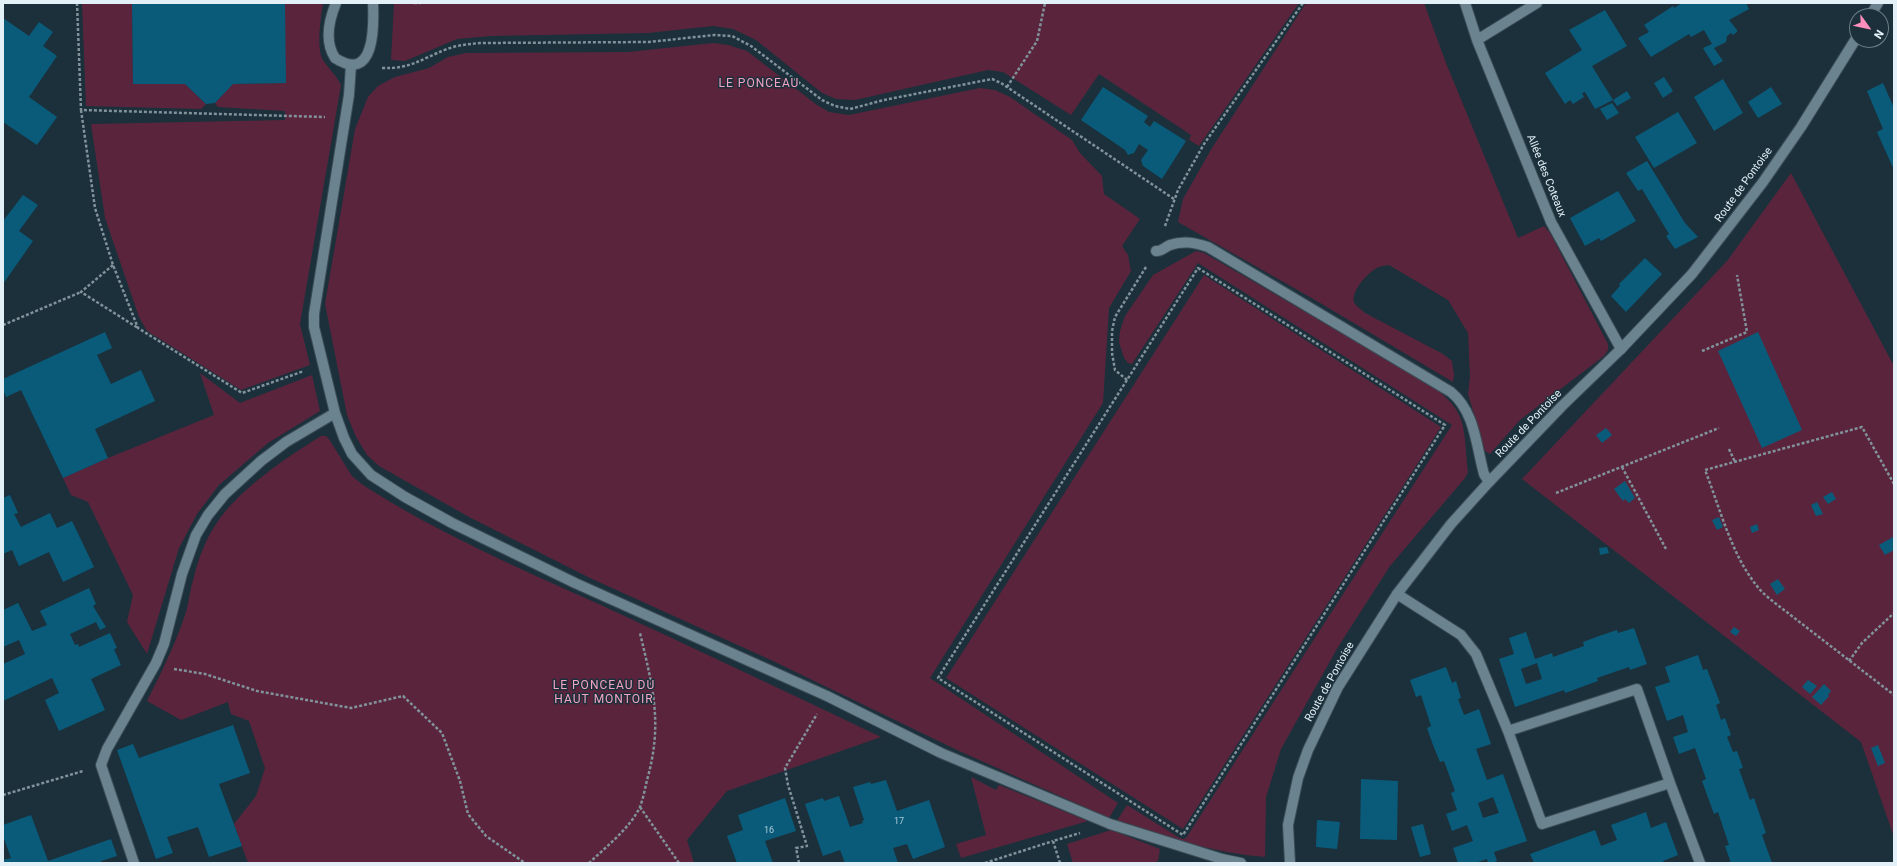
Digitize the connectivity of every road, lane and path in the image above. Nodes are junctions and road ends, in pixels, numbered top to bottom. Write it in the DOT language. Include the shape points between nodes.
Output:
graph roads {
  1 [pos="77,3"];
  2 [pos="336,3"];
  3 [pos="373,3"];
  4 [pos="414,3"];
  5 [pos="421,3"];
  6 [pos="1045,3"];
  7 [pos="1303,3"];
  8 [pos="1465,3"];
  9 [pos="1537,3"];
  10 [pos="1477,40"];
  11 [pos="1850,48"];
  12 [pos="361,61"];
  13 [pos="351,65"];
  14 [pos="1007,87"];
  15 [pos="81,110"];
  16 [pos="345,118"];
  17 [pos="1174,199"];
  18 [pos="1156,251"];
  19 [pos="112,265"];
  20 [pos="1737,275"];
  21 [pos="81,292"];
  22 [pos="3,325"];
  23 [pos="138,328"];
  24 [pos="1621,350"];
  25 [pos="1702,351"];
  26 [pos="323,364"];
  27 [pos="1127,380"];
  28 [pos="336,413"];
  29 [pos="1719,428"];
  30 [pos="1729,449"];
  31 [pos="1735,462"];
  32 [pos="1622,467"];
  33 [pos="1489,482"];
  34 [pos="1894,484"];
  35 [pos="1556,493"];
  36 [pos="1666,549"];
  37 [pos="1397,594"];
  38 [pos="634,610"];
  39 [pos="1894,613"];
  40 [pos="1849,661"];
  41 [pos="156,663"];
  42 [pos="827,696"];
  43 [pos="1894,696"];
  44 [pos="1508,731"];
  45 [pos="101,765"];
  46 [pos="1670,783"];
  47 [pos="3,796"];
  48 [pos="640,807"];
  49 [pos="1110,824"];
  50 [pos="1053,841"];
  51 [pos="134,863"];
  52 [pos="525,863"];
  53 [pos="589,863"];
  54 [pos="679,863"];
  55 [pos="799,863"];
  56 [pos="985,863"];
  57 [pos="1060,863"];
  58 [pos="1241,863"];
  59 [pos="1290,863"];
  60 [pos="1700,863"];
  1 -- 15 [label="path"];
  2 -- 13 [label="street" via="329,24 329,45 334,58"];
  3 -- 12 [label="street" via="374,31 371,44"];
  4 -- 5 [label="path"];
  6 -- 14 [label="path" via="1037,41"];
  7 -- 17 [label="path" via="1204,144"];
  8 -- 10 [label="street, Allée des Coteaux"];
  9 -- 10 [label="street"];
  10 -- 24 [label="street, Allée des Coteaux" via="1551,222"];
  11 -- 24 [label="street, Route de Pontoise" via="1754,194 1692,274"];
  12 -- 13 [label="street"];
  12 -- 14 [label="path" via="370,66 393,69 406,67 446,49 467,44 649,42 714,34 732,36 751,46 822,100 850,109 982,80 992,79"];
  13 -- 16 [label="street"];
  14 -- 17 [label="path"];
  15 -- 16 [label="path"];
  15 -- 19 [label="path" via="95,208"];
  16 -- 26 [label="street" via="314,314 314,327"];
  17 -- 18 [label="path"];
  18 -- 27 [label="path" via="1114,317 1112,353 1115,370"];
  18 -- 33 [label="street" via="1186,242 1194,242 1208,248 1450,392 1458,398 1469,415 1484,474"];
  19 -- 21 [label="path"];
  19 -- 23 [label="path"];
  20 -- 25 [label="path" via="1747,332"];
  21 -- 22 [label="path"];
  21 -- 23 [label="path"];
  23 -- 26 [label="path" via="242,393"];
  24 -- 33 [label="street, Route de Pontoise" via="1562,406"];
  26 -- 28 [label="street"];
  27 -- 27 [label="path" via="938,678 1183,835 1445,425 1198,268"];
  28 -- 38 [label="street" via="352,454 371,475 452,523"];
  28 -- 41 [label="street" via="261,461 229,489 208,515 196,535 184,568 164,644"];
  29 -- 32 [label="path"];
  30 -- 31 [label="path"];
  31 -- 34 [label="path" via="1862,427"];
  31 -- 40 [label="path" via="1705,470 1748,575 1775,603"];
  32 -- 35 [label="path"];
  32 -- 36 [label="path"];
  33 -- 37 [label="street, Route de Pontoise" via="1451,524"];
  37 -- 44 [label="street" via="1461,635 1476,654"];
  37 -- 59 [label="street, Route de Pontoise" via="1338,686 1308,750 1298,778 1288,825"];
  38 -- 42 [label="street"];
  38 -- 48 [label="path" via="652,685 657,722 652,763"];
  39 -- 40 [label="path" via="1862,643"];
  40 -- 43 [label="path"];
  41 -- 45 [label="street" via="107,749"];
  41 -- 52 [label="path" via="176,670 205,674 257,690 351,708 403,696 442,733 460,781 468,814 486,836"];
  42 -- 49 [label="street" via="941,753"];
  42 -- 55 [label="path" via="785,768 807,846 796,848"];
  44 -- 46 [label="street" via="1542,824"];
  44 -- 46 [label="street" via="1637,689"];
  45 -- 47 [label="path"];
  45 -- 51 [label="street"];
  46 -- 60 [label="street"];
  48 -- 53 [label="path" via="618,837"];
  48 -- 54 [label="path"];
  49 -- 50 [label="path"];
  49 -- 58 [label="street" via="1222,860"];
  50 -- 56 [label="path"];
  50 -- 57 [label="path"];
}
